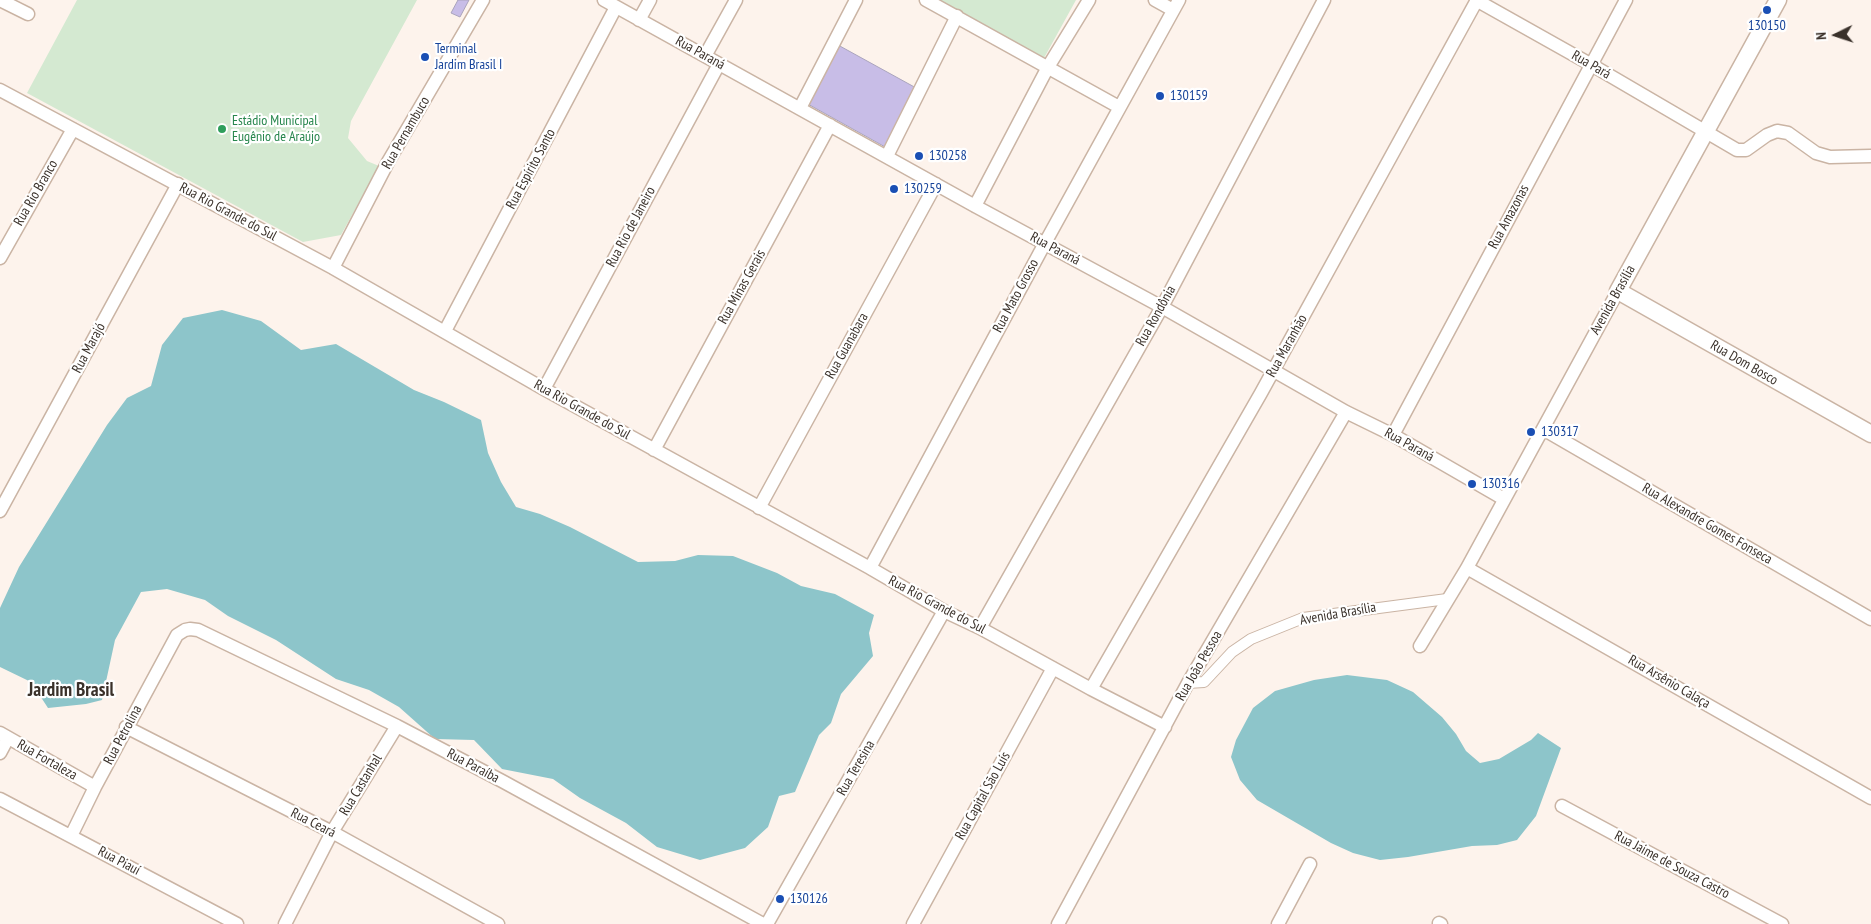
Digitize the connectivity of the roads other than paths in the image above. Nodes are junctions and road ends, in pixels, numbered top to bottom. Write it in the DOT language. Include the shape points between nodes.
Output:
graph roads {
  1 [pos="0,0"];
  2 [pos="483,0"];
  3 [pos="604,0"];
  4 [pos="650,0"];
  5 [pos="736,0"];
  6 [pos="856,0"];
  7 [pos="926,0"];
  8 [pos="1089,0"];
  9 [pos="1155,0"];
  10 [pos="1324,0"];
  11 [pos="1477,0"];
  12 [pos="1626,0"];
  13 [pos="1778,0"];
  14 [pos="1176,5"];
  15 [pos="616,7"];
  16 [pos="28,14"];
  17 [pos="957,16"];
  18 [pos="639,20"];
  19 [pos="705,56"];
  20 [pos="719,64"];
  21 [pos="1590,64"];
  22 [pos="1048,67"];
  23 [pos="0,90"];
  24 [pos="1119,107"];
  25 [pos="800,108"];
  26 [pos="830,125"];
  27 [pos="73,129"];
  28 [pos="1706,131"];
  29 [pos="887,156"];
  30 [pos="1871,156"];
  31 [pos="178,184"];
  32 [pos="936,184"];
  33 [pos="975,206"];
  34 [pos="4,241"];
  35 [pos="1045,243"];
  36 [pos="0,258"];
  37 [pos="333,268"];
  38 [pos="1618,292"];
  39 [pos="1162,307"];
  40 [pos="445,331"];
  41 [pos="1273,371"];
  42 [pos="544,389"];
  43 [pos="1346,412"];
  44 [pos="1543,429"];
  45 [pos="1871,434"];
  46 [pos="1393,435"];
  47 [pos="654,450"];
  48 [pos="1504,499"];
  49 [pos="759,508"];
  50 [pos="0,511"];
  51 [pos="870,568"];
  52 [pos="1467,568"];
  53 [pos="1447,599"];
  54 [pos="944,611"];
  55 [pos="1871,619"];
  56 [pos="980,628"];
  57 [pos="177,635"];
  58 [pos="1420,646"];
  59 [pos="1053,668"];
  60 [pos="1188,683"];
  61 [pos="1091,689"];
  62 [pos="397,726"];
  63 [pos="126,727"];
  64 [pos="1165,727"];
  65 [pos="4,735"];
  66 [pos="0,753"];
  67 [pos="94,787"];
  68 [pos="1871,798"];
  69 [pos="0,799"];
  70 [pos="1562,806"];
  71 [pos="332,832"];
  72 [pos="71,836"];
  73 [pos="1310,864"];
  74 [pos="237,924"];
  75 [pos="286,924"];
  76 [pos="498,924"];
  77 [pos="765,924"];
  78 [pos="913,924"];
  79 [pos="1058,924"];
  80 [pos="1278,924"];
  81 [pos="1782,924"];
  1 -- 16 [label="street"];
  2 -- 37 [label="street, Rua Pernambuco" via="388,162"];
  3 -- 15 [label="street, Rua Paraná"];
  4 -- 18 [label="street"];
  5 -- 19 [label="street"];
  6 -- 25 [label="street"];
  7 -- 17 [label="street"];
  8 -- 22 [label="street"];
  9 -- 14 [label="street"];
  10 -- 39 [label="street, Rua Rondônia"];
  11 -- 21 [label="street, Rua Pará"];
  11 -- 41 [label="street, Rua Maranhão"];
  12 -- 21 [label="street, Rua Amazonas"];
  13 -- 28 [label="street, Avenida Brasília"];
  14 -- 24 [label="street, Rua Mato Grosso"];
  15 -- 18 [label="street, Rua Paraná"];
  15 -- 40 [label="street, Rua Espírito Santo"];
  17 -- 22 [label="street"];
  17 -- 29 [label="street"];
  18 -- 19 [label="street, Rua Paraná"];
  19 -- 20 [label="street, Rua Paraná"];
  20 -- 25 [label="street, Rua Paraná"];
  20 -- 42 [label="street, Rua Rio de Janeiro"];
  21 -- 28 [label="street, Rua Pará"];
  21 -- 46 [label="street, Rua Amazonas"];
  22 -- 24 [label="street"];
  22 -- 33 [label="street"];
  23 -- 27 [label="street, Rua Rio Grande do Sul"];
  24 -- 35 [label="street, Rua Mato Grosso"];
  25 -- 26 [label="street, Rua Paraná"];
  26 -- 29 [label="street, Rua Paraná"];
  26 -- 47 [label="street, Rua Minas Gerais"];
  27 -- 31 [label="street, Rua Rio Grande do Sul"];
  27 -- 34 [label="street, Rua Rio Branco"];
  28 -- 30 [label="street, Rua Pará" via="1737,150 1746,150 1777,130 1788,133 1816,153 1830,157"];
  28 -- 38 [label="street, Avenida Brasília"];
  29 -- 32 [label="street, Rua Paraná"];
  31 -- 37 [label="street, Rua Rio Grande do Sul"];
  31 -- 50 [label="street, Rua Marajó"];
  32 -- 33 [label="street, Rua Paraná"];
  32 -- 49 [label="street, Rua Guanabara"];
  33 -- 35 [label="street, Rua Paraná"];
  34 -- 36 [label="street, Rua Rio Branco"];
  35 -- 39 [label="street, Rua Paraná"];
  35 -- 51 [label="street, Rua Mato Grosso"];
  37 -- 40 [label="street, Rua Rio Grande do Sul"];
  38 -- 44 [label="street, Avenida Brasília"];
  38 -- 45 [label="street, Rua Dom Bosco"];
  39 -- 41 [label="street, Rua Paraná"];
  39 -- 56 [label="street, Rua Rondônia"];
  40 -- 42 [label="street, Rua Rio Grande do Sul"];
  41 -- 43 [label="street, Rua Paraná"];
  41 -- 61 [label="street, Rua Maranhão"];
  42 -- 47 [label="street, Rua Rio Grande do Sul"];
  43 -- 46 [label="street, Rua Paraná"];
  43 -- 60 [label="street, Rua João Pessoa"];
  44 -- 48 [label="street, Avenida Brasília"];
  44 -- 55 [label="street, Rua Alexandre Gomes Fonseca"];
  46 -- 48 [label="street, Rua Paraná"];
  47 -- 49 [label="street, Rua Rio Grande do Sul"];
  48 -- 52 [label="street, Avenida Brasília"];
  49 -- 51 [label="street, Rua Rio Grande do Sul"];
  51 -- 54 [label="street, Rua Rio Grande do Sul"];
  52 -- 53 [label="street, Avenida Brasília"];
  52 -- 68 [label="street, Rua Arsênio Calaça"];
  53 -- 58 [label="street, Avenida Brasília"];
  53 -- 60 [label="street, Avenida Brasília" via="1303,618 1251,639 1232,652 1204,682"];
  54 -- 56 [label="street, Rua Rio Grande do Sul"];
  54 -- 77 [label="street, Rua Teresina"];
  56 -- 59 [label="street, Rua Rio Grande do Sul"];
  57 -- 62 [label="street, Rua Paraíba" via="184,630 198,630"];
  57 -- 63 [label="street, Rua Petrolina"];
  59 -- 61 [label="street, Rua Rio Grande do Sul"];
  59 -- 78 [label="street, Rua Capital São Luís"];
  60 -- 64 [label="street, Rua João Pessoa"];
  61 -- 64 [label="street, Rua Rio Grande do Sul"];
  62 -- 71 [label="street, Rua Castanhal"];
  62 -- 77 [label="street, Rua Paraíba"];
  63 -- 67 [label="street, Rua Petrolina"];
  63 -- 71 [label="street, Rua Ceará"];
  64 -- 79 [label="street, Rua João Pessoa"];
  65 -- 66 [label="street"];
  65 -- 67 [label="street, Rua Fortaleza"];
  67 -- 72 [label="street, Rua Petrolina"];
  69 -- 72 [label="street, Rua Piauí"];
  70 -- 81 [label="street, Rua Jaime de Souza Castro"];
  71 -- 75 [label="street, Rua Castanhal"];
  71 -- 76 [label="street, Rua Ceará"];
  72 -- 74 [label="street, Rua Piauí"];
  73 -- 80 [label="street"];
}
